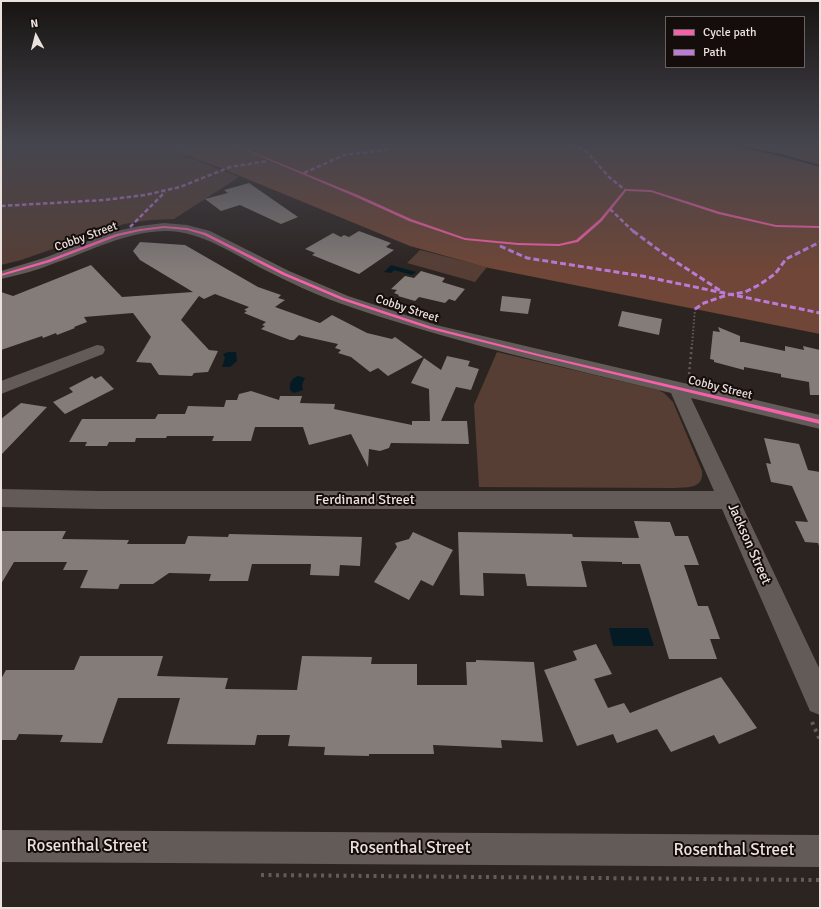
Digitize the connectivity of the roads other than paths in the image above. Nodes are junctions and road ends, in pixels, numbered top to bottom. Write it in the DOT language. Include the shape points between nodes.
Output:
graph roads {
  1 [pos="1,275"];
  2 [pos="97,350"];
  3 [pos="1,388"];
  4 [pos="683,389"];
  5 [pos="820,422"];
  6 [pos="1,498"];
  7 [pos="729,500"];
  8 [pos="820,701"];
  9 [pos="1,846"];
  10 [pos="820,851"];
  1 -- 4 [label="street, Cobby Street" via="49,261 117,235 164,227 187,229 205,234 284,274 343,299 431,328"];
  2 -- 3 [label="street"];
  4 -- 5 [label="street, Cobby Street"];
  4 -- 7 [label="street, Jackson Street"];
  6 -- 7 [label="street, Ferdinand Street"];
  7 -- 8 [label="street, Jackson Street"];
  9 -- 10 [label="street, Rosenthal Street"];
}
